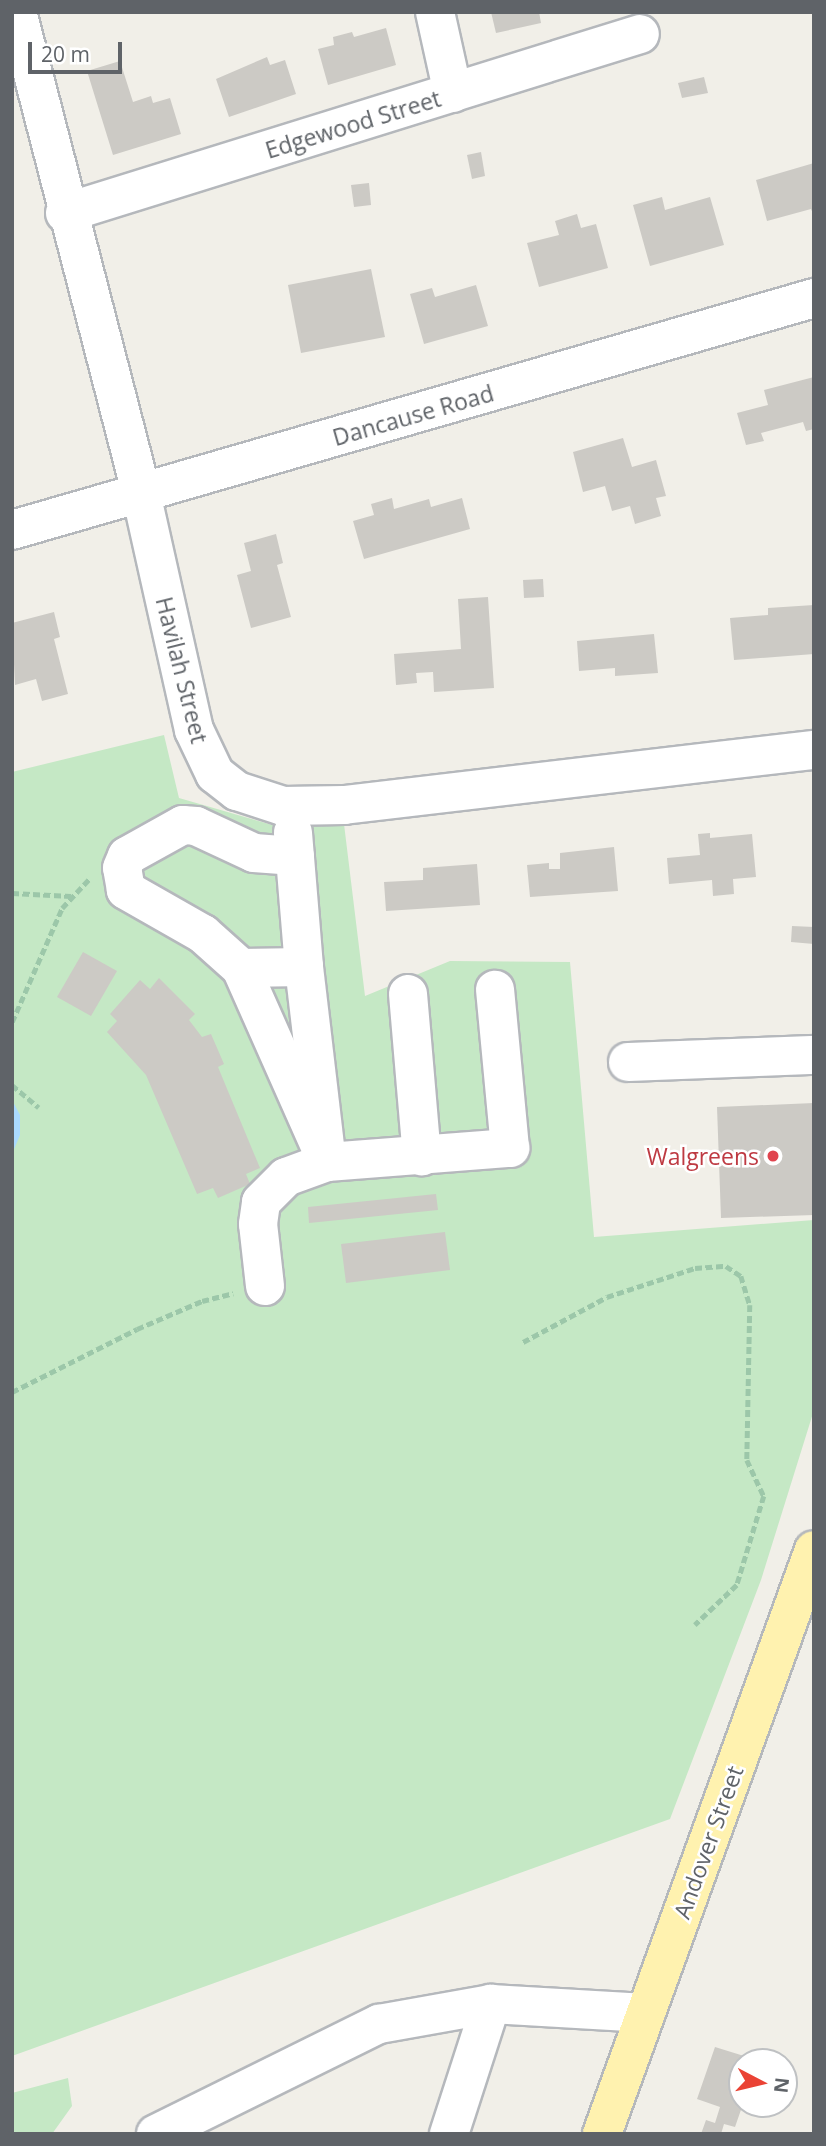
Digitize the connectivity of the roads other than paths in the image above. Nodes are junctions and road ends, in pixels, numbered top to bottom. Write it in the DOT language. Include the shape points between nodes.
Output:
graph roads {
  1 [pos="17,12"];
  2 [pos="435,12"];
  3 [pos="640,34"];
  4 [pos="453,93"];
  5 [pos="65,213"];
  6 [pos="814,298"];
  7 [pos="141,493"];
  8 [pos="12,530"];
  9 [pos="814,750"];
  10 [pos="218,777"];
  11 [pos="292,806"];
  12 [pos="196,826"];
  13 [pos="295,856"];
  14 [pos="304,967"];
  15 [pos="242,968"];
  16 [pos="495,990"];
  17 [pos="408,994"];
  18 [pos="814,1055"];
  19 [pos="628,1062"];
  20 [pos="422,1156"];
  21 [pos="327,1162"];
  22 [pos="265,1286"];
  23 [pos="814,1550"];
  24 [pos="491,2004"];
  25 [pos="646,2013"];
  26 [pos="156,2134"];
  27 [pos="449,2134"];
  28 [pos="602,2134"];
  1 -- 5 [label="street, Havilah Street"];
  2 -- 4 [label="street"];
  3 -- 4 [label="street, Edgewood Street"];
  4 -- 5 [label="street, Edgewood Street"];
  5 -- 7 [label="street, Havilah Street"];
  6 -- 7 [label="street, Dancause Road"];
  7 -- 8 [label="street, Dancause Road"];
  7 -- 10 [label="street, Havilah Street" via="194,730"];
  9 -- 11 [label="street" via="344,805"];
  10 -- 11 [label="street" via="237,791"];
  10 -- 12 [label="street"];
  11 -- 13 [label="street"];
  12 -- 13 [label="street" via="254,853"];
  12 -- 15 [label="street" via="183,825 127,856 122,868 126,890 202,934"];
  13 -- 14 [label="street"];
  14 -- 15 [label="street"];
  14 -- 21 [label="street"];
  15 -- 21 [label="street"];
  16 -- 20 [label="street" via="510,1148"];
  17 -- 20 [label="street"];
  18 -- 19 [label="street"];
  20 -- 21 [label="street"];
  21 -- 22 [label="street" via="286,1177 261,1202 258,1224"];
  23 -- 25 [label="main road, Andover Street"];
  24 -- 25 [label="street"];
  24 -- 26 [label="street" via="363,2029"];
  24 -- 27 [label="street"];
  25 -- 28 [label="main road, Andover Street"];
}
